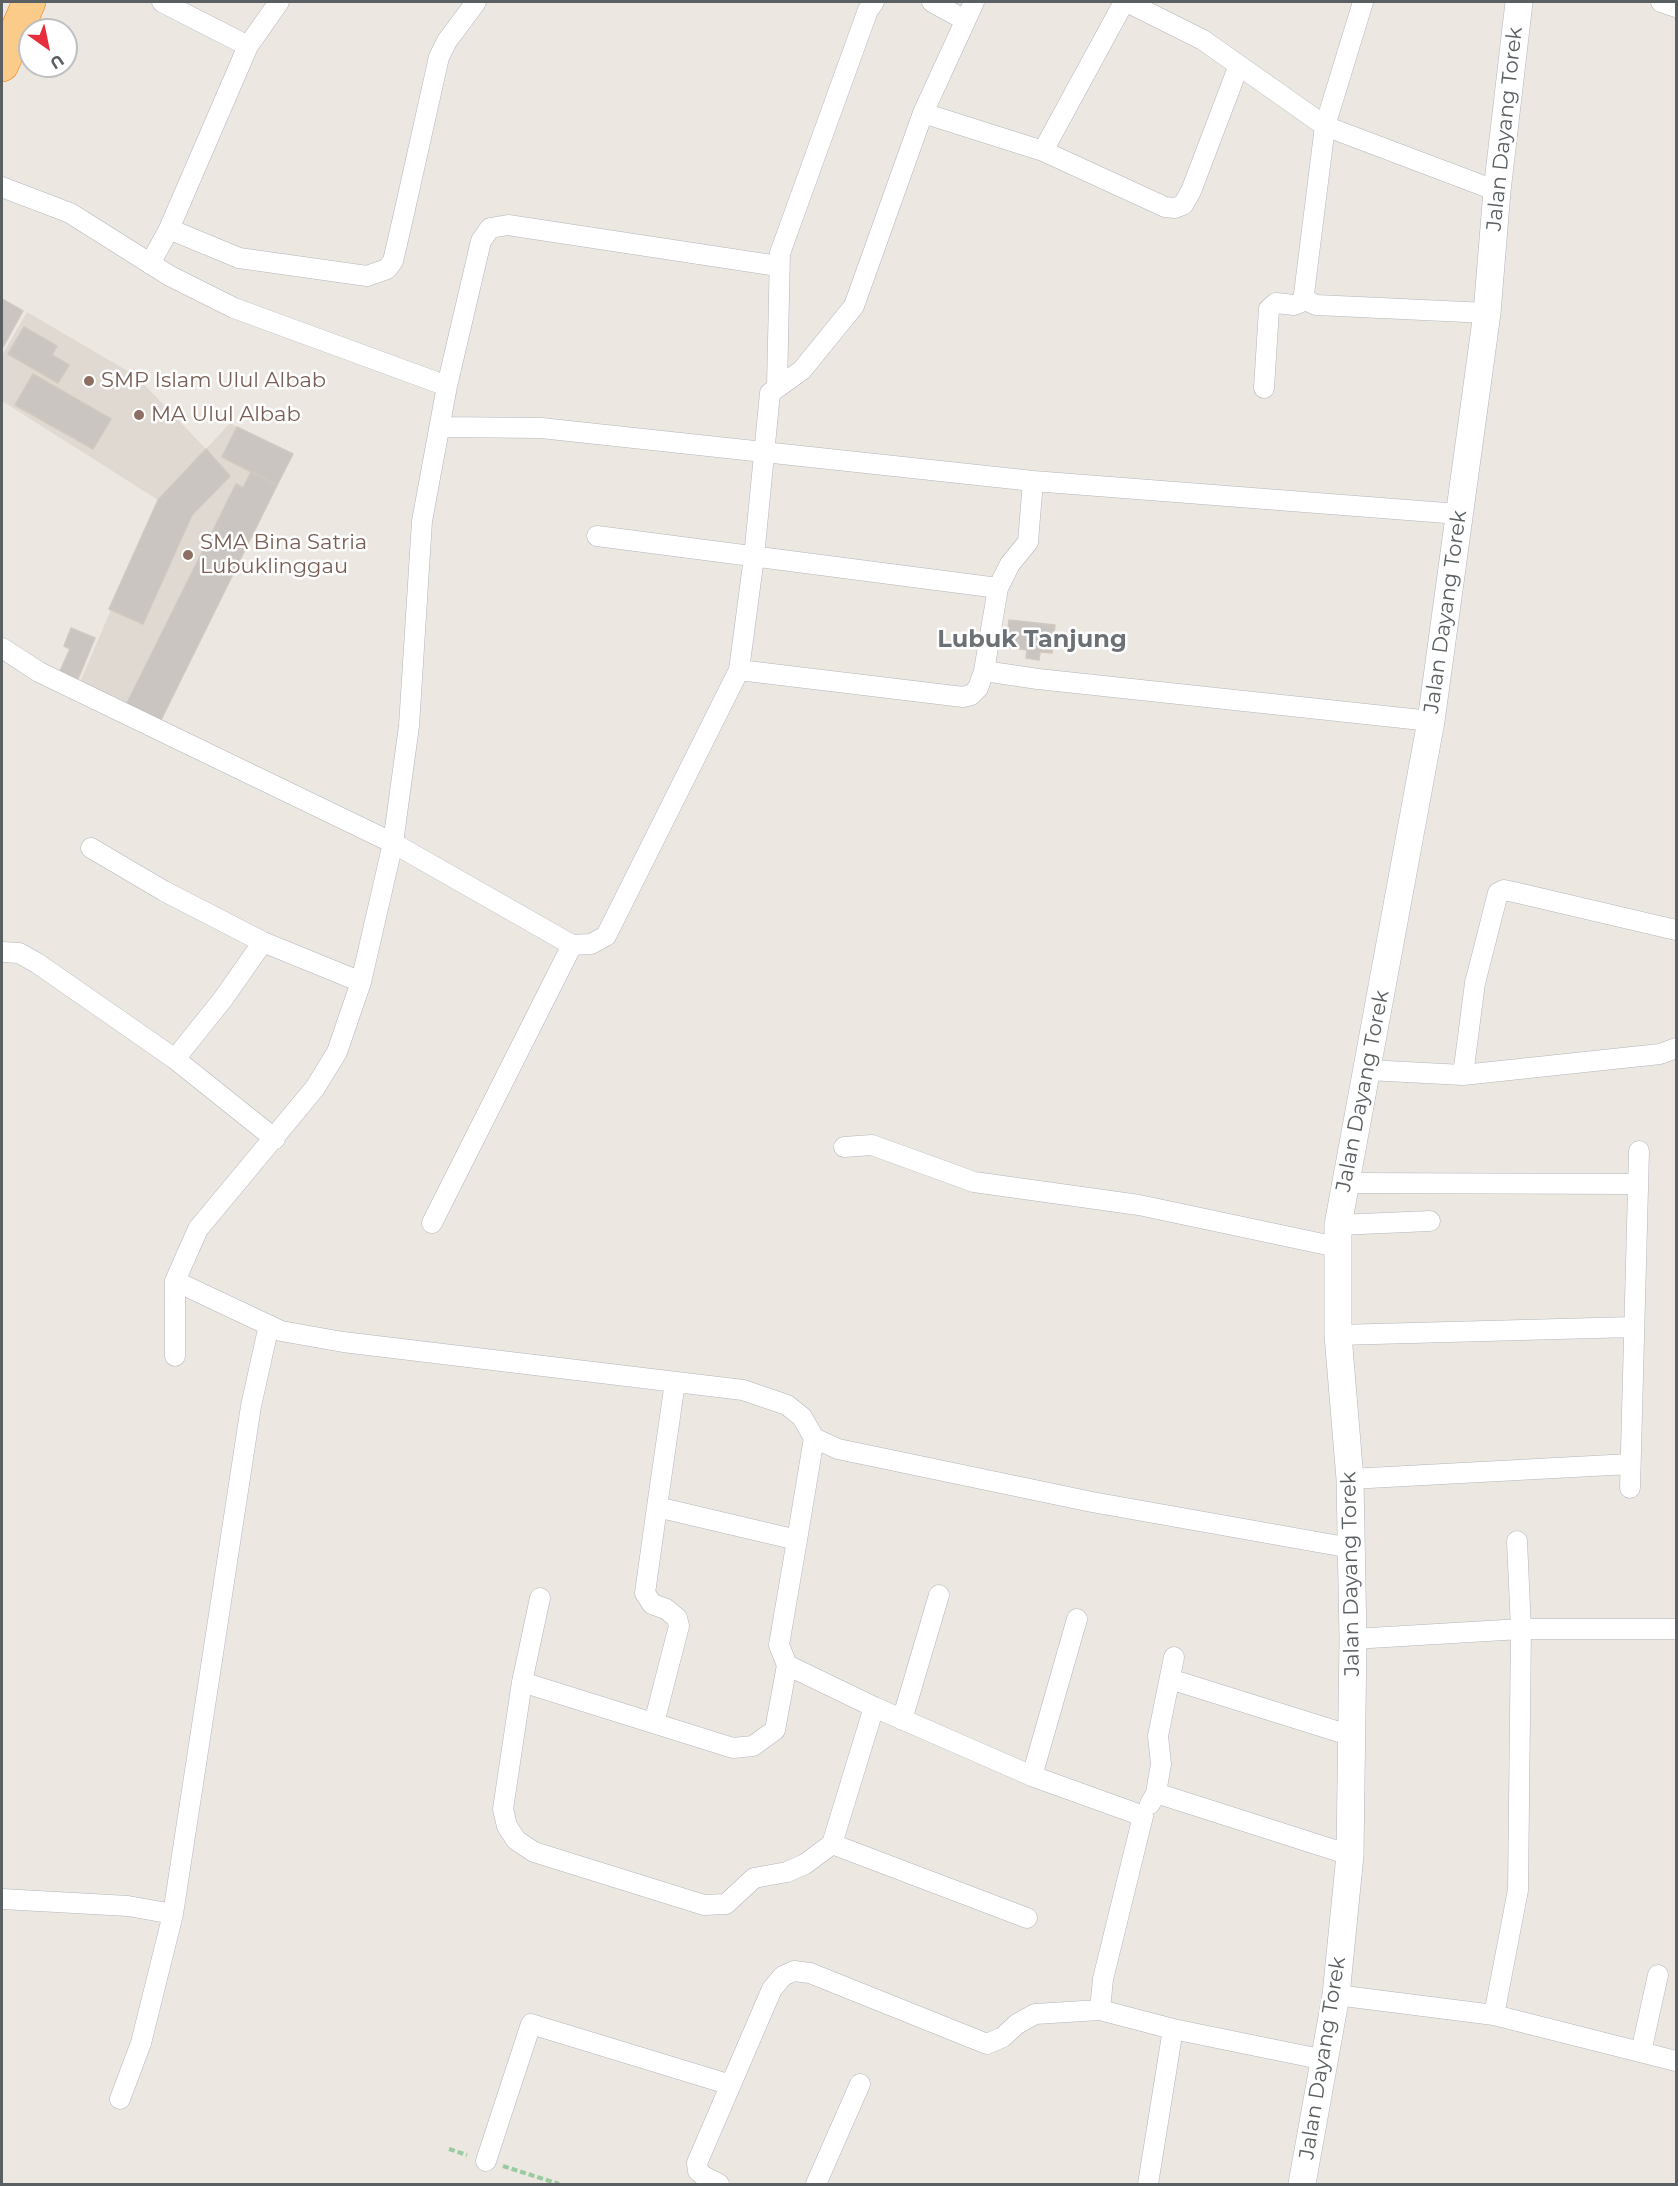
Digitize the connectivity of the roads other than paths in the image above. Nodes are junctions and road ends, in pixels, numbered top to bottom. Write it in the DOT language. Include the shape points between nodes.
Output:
graph roads {
  1 [pos="29,2"];
  2 [pos="162,2"];
  3 [pos="279,2"];
  4 [pos="476,2"];
  5 [pos="874,2"];
  6 [pos="932,2"];
  7 [pos="974,2"];
  8 [pos="1126,2"];
  9 [pos="1363,2"];
  10 [pos="1519,2"];
  11 [pos="1661,2"];
  12 [pos="1677,8"];
  13 [pos="965,20"];
  14 [pos="248,46"];
  15 [pos="2,65"];
  16 [pos="1239,65"];
  17 [pos="923,113"];
  18 [pos="1325,126"];
  19 [pos="1043,151"];
  20 [pos="2,187"];
  21 [pos="1497,191"];
  22 [pos="169,229"];
  23 [pos="150,264"];
  24 [pos="778,266"];
  25 [pos="1306,300"];
  26 [pos="1487,313"];
  27 [pos="447,386"];
  28 [pos="777,387"];
  29 [pos="1264,388"];
  30 [pos="440,427"];
  31 [pos="763,450"];
  32 [pos="1033,482"];
  33 [pos="1459,513"];
  34 [pos="597,536"];
  35 [pos="754,557"];
  36 [pos="998,588"];
  37 [pos="2,648"];
  38 [pos="739,670"];
  39 [pos="984,671"];
  40 [pos="1431,721"];
  41 [pos="393,843"];
  42 [pos="91,848"];
  43 [pos="1677,930"];
  44 [pos="263,942"];
  45 [pos="572,945"];
  46 [pos="2,952"];
  47 [pos="361,982"];
  48 [pos="1677,1048"];
  49 [pos="175,1059"];
  50 [pos="1368,1070"];
  51 [pos="1463,1075"];
  52 [pos="275,1139"];
  53 [pos="844,1147"];
  54 [pos="1640,1151"];
  55 [pos="1346,1183"];
  56 [pos="1636,1184"];
  57 [pos="1430,1221"];
  58 [pos="432,1223"];
  59 [pos="1337,1236"];
  60 [pos="175,1281"];
  61 [pos="269,1325"];
  62 [pos="1633,1327"];
  63 [pos="1338,1335"];
  64 [pos="175,1356"];
  65 [pos="675,1382"];
  66 [pos="814,1437"];
  67 [pos="1630,1464"];
  68 [pos="1350,1479"];
  69 [pos="1630,1488"];
  70 [pos="657,1507"];
  71 [pos="797,1540"];
  72 [pos="1517,1541"];
  73 [pos="1351,1548"];
  74 [pos="939,1595"];
  75 [pos="540,1598"];
  76 [pos="1077,1619"];
  77 [pos="1521,1629"];
  78 [pos="1677,1629"];
  79 [pos="1353,1639"];
  80 [pos="1174,1657"];
  81 [pos="787,1665"];
  82 [pos="1170,1679"];
  83 [pos="522,1682"];
  84 [pos="874,1707"];
  85 [pos="902,1720"];
  86 [pos="654,1723"];
  87 [pos="1352,1736"];
  88 [pos="1032,1776"];
  89 [pos="1156,1793"];
  90 [pos="1143,1816"];
  91 [pos="832,1844"];
  92 [pos="1350,1855"];
  93 [pos="2,1899"];
  94 [pos="173,1914"];
  95 [pos="1027,1918"];
  96 [pos="1658,1975"];
  97 [pos="1336,1995"];
  98 [pos="1100,2010"];
  99 [pos="1494,2015"];
  100 [pos="1173,2029"];
  101 [pos="1641,2052"];
  102 [pos="1325,2060"];
  103 [pos="1677,2061"];
  104 [pos="860,2084"];
  105 [pos="731,2085"];
  106 [pos="120,2099"];
  107 [pos="486,2161"];
  108 [pos="695,2178"];
  109 [pos="719,2184"];
  110 [pos="816,2184"];
  111 [pos="1148,2184"];
  112 [pos="1302,2184"];
  1 -- 15 [label="highway"];
  2 -- 14 [label="street"];
  3 -- 14 [label="street"];
  4 -- 22 [label="street" via="439,57 404,218 393,261 387,269 367,276 238,258"];
  5 -- 24 [label="street"];
  6 -- 13 [label="street"];
  7 -- 13 [label="street"];
  8 -- 16 [label="street" via="1203,40"];
  8 -- 19 [label="street"];
  9 -- 18 [label="street"];
  10 -- 21 [label="street, Jalan Dayang Torek"];
  11 -- 12 [label="street"];
  13 -- 17 [label="street"];
  14 -- 22 [label="street"];
  16 -- 18 [label="street"];
  16 -- 19 [label="street" via="1183,205 1165,207"];
  17 -- 19 [label="street"];
  17 -- 28 [label="street" via="854,306 802,370"];
  18 -- 21 [label="street"];
  18 -- 25 [label="street"];
  20 -- 23 [label="street" via="70,213"];
  21 -- 26 [label="street, Jalan Dayang Torek"];
  22 -- 23 [label="street"];
  23 -- 27 [label="street" via="234,308"];
  24 -- 27 [label="street" via="508,225 490,228 481,241"];
  24 -- 28 [label="street"];
  25 -- 26 [label="street" via="1316,305"];
  25 -- 29 [label="street" via="1294,305 1276,303 1269,309"];
  26 -- 33 [label="street, Jalan Dayang Torek"];
  27 -- 30 [label="street"];
  28 -- 31 [label="street" via="767,400"];
  30 -- 31 [label="street" via="541,428"];
  30 -- 41 [label="street" via="422,521 409,726"];
  31 -- 32 [label="street"];
  31 -- 35 [label="street"];
  32 -- 33 [label="street"];
  32 -- 36 [label="street" via="1028,542 1010,564"];
  33 -- 40 [label="street, Jalan Dayang Torek"];
  34 -- 35 [label="street"];
  35 -- 36 [label="street"];
  35 -- 38 [label="street"];
  36 -- 39 [label="street"];
  37 -- 41 [label="street" via="39,672"];
  38 -- 39 [label="street" via="963,697 978,688"];
  38 -- 45 [label="street" via="606,936 591,944"];
  39 -- 40 [label="street"];
  40 -- 50 [label="street, Jalan Dayang Torek"];
  41 -- 45 [label="street"];
  41 -- 47 [label="street"];
  42 -- 44 [label="street"];
  43 -- 51 [label="street" via="1502,891 1496,898 1475,983"];
  44 -- 47 [label="street"];
  44 -- 49 [label="street" via="224,999"];
  45 -- 58 [label="street"];
  46 -- 49 [label="street" via="19,953 37,963"];
  47 -- 52 [label="street" via="337,1052"];
  48 -- 51 [label="street" via="1660,1054"];
  49 -- 52 [label="street"];
  50 -- 51 [label="street"];
  50 -- 55 [label="street, Jalan Dayang Torek"];
  52 -- 60 [label="street" via="198,1229"];
  53 -- 59 [label="street" via="872,1145 974,1182"];
  54 -- 56 [label="street"];
  55 -- 56 [label="street"];
  55 -- 59 [label="street, Jalan Dayang Torek"];
  56 -- 62 [label="street"];
  57 -- 59 [label="street"];
  59 -- 63 [label="street, Jalan Dayang Torek"];
  60 -- 61 [label="street"];
  60 -- 64 [label="street"];
  61 -- 65 [label="street" via="281,1331 343,1342"];
  61 -- 94 [label="street" via="251,1406"];
  62 -- 63 [label="street"];
  62 -- 67 [label="street"];
  63 -- 68 [label="street, Jalan Dayang Torek"];
  65 -- 66 [label="street" via="743,1390 787,1405 802,1417"];
  65 -- 70 [label="street"];
  66 -- 71 [label="street"];
  66 -- 73 [label="street" via="838,1449 1092,1502"];
  67 -- 68 [label="street"];
  67 -- 69 [label="street"];
  68 -- 73 [label="street, Jalan Dayang Torek"];
  70 -- 71 [label="street"];
  70 -- 86 [label="street" via="645,1593 652,1604 677,1618 679,1626"];
  71 -- 81 [label="street" via="779,1646"];
  72 -- 77 [label="street"];
  73 -- 79 [label="street, Jalan Dayang Torek"];
  74 -- 85 [label="street"];
  75 -- 83 [label="street"];
  76 -- 88 [label="street"];
  77 -- 78 [label="street"];
  77 -- 79 [label="street"];
  77 -- 99 [label="street" via="1518,1890"];
  79 -- 87 [label="street, Jalan Dayang Torek"];
  80 -- 82 [label="street"];
  81 -- 84 [label="street"];
  81 -- 86 [label="street" via="775,1730 753,1746 733,1748"];
  82 -- 87 [label="street"];
  82 -- 89 [label="street" via="1158,1736 1161,1764"];
  83 -- 86 [label="street"];
  83 -- 91 [label="street" via="503,1809 516,1840 534,1852 704,1905 716,1905 726,1904 754,1878 787,1872"];
  84 -- 85 [label="street"];
  84 -- 91 [label="street"];
  85 -- 88 [label="street"];
  87 -- 92 [label="street, Jalan Dayang Torek"];
  88 -- 90 [label="street"];
  89 -- 90 [label="street"];
  89 -- 92 [label="street"];
  90 -- 98 [label="street" via="1103,1979"];
  91 -- 95 [label="street"];
  92 -- 97 [label="street, Jalan Dayang Torek"];
  93 -- 94 [label="street" via="128,1906"];
  94 -- 106 [label="street" via="141,2043"];
  96 -- 101 [label="street"];
  97 -- 99 [label="street"];
  97 -- 102 [label="street, Jalan Dayang Torek"];
  98 -- 100 [label="street"];
  98 -- 105 [label="street" via="1035,2014 1004,2037 987,2044 810,1973 794,1971 783,1976 772,1989"];
  99 -- 101 [label="street"];
  100 -- 102 [label="street"];
  100 -- 111 [label="street"];
  101 -- 103 [label="street"];
  102 -- 112 [label="street, Jalan Dayang Torek"];
  104 -- 110 [label="street"];
  105 -- 107 [label="street" via="531,2024"];
  105 -- 108 [label="street" via="697,2163"];
  108 -- 109 [label="street"];
}
